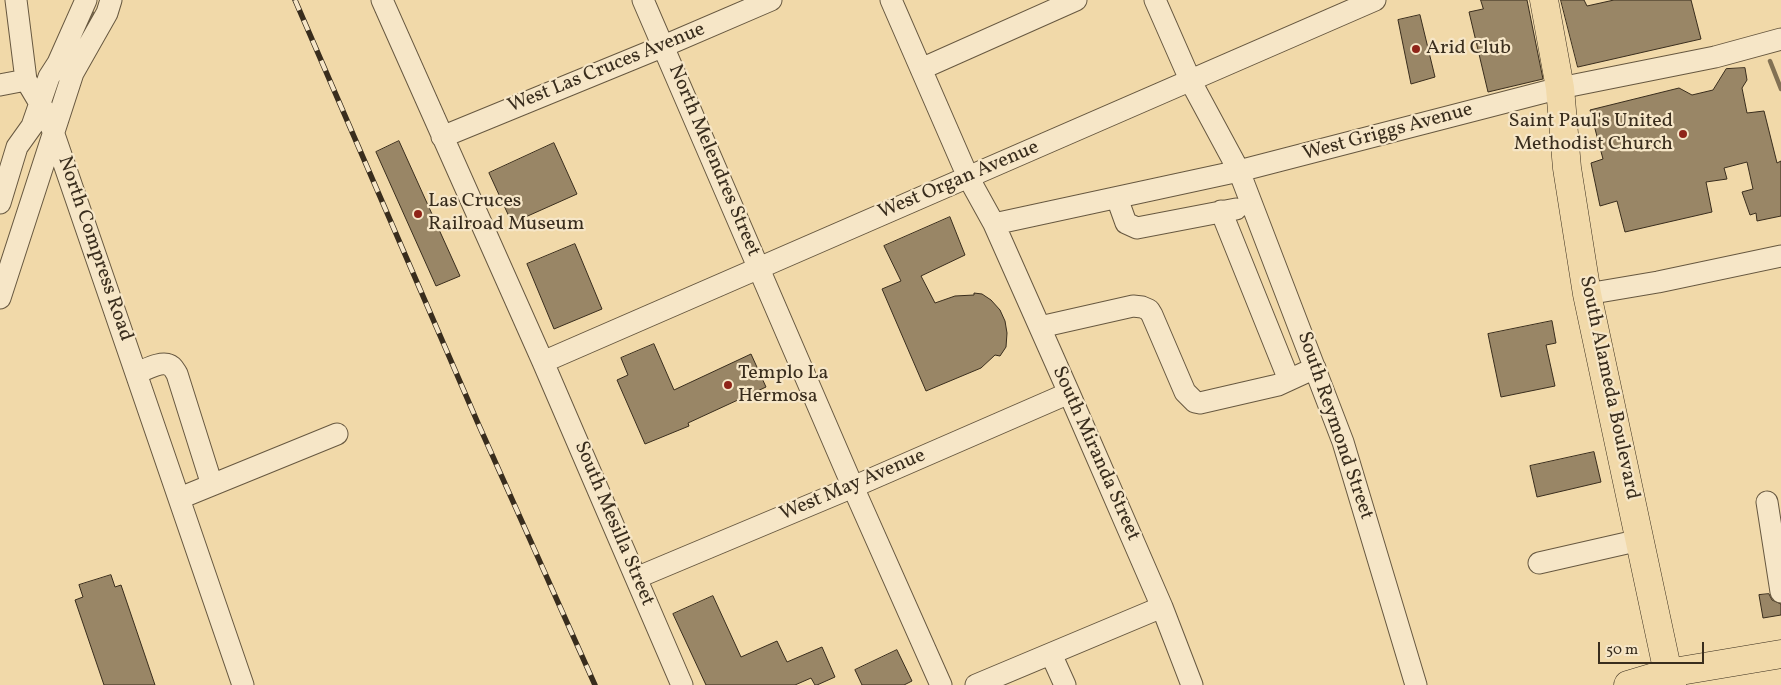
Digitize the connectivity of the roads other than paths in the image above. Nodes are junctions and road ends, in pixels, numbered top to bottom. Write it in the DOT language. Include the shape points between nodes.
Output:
graph roads {
  1 [pos="16,0"];
  2 [pos="86,0"];
  3 [pos="111,0"];
  4 [pos="382,0"];
  5 [pos="642,0"];
  6 [pos="771,0"];
  7 [pos="891,0"];
  8 [pos="1076,0"];
  9 [pos="1155,0"];
  10 [pos="1375,0"];
  11 [pos="1544,0"];
  12 [pos="1781,39"];
  13 [pos="664,46"];
  14 [pos="921,68"];
  15 [pos="26,80"];
  16 [pos="1191,82"];
  17 [pos="0,85"];
  18 [pos="1560,88"];
  19 [pos="40,103"];
  20 [pos="53,132"];
  21 [pos="442,137"];
  22 [pos="1239,171"];
  23 [pos="968,177"];
  24 [pos="1117,198"];
  25 [pos="0,204"];
  26 [pos="1252,205"];
  27 [pos="1221,211"];
  28 [pos="994,224"];
  29 [pos="1781,256"];
  30 [pos="759,268"];
  31 [pos="1587,294"];
  32 [pos="0,298"];
  33 [pos="1040,327"];
  34 [pos="543,362"];
  35 [pos="1315,368"];
  36 [pos="136,374"];
  37 [pos="1289,380"];
  38 [pos="1069,393"];
  39 [pos="337,434"];
  40 [pos="212,485"];
  41 [pos="853,487"];
  42 [pos="180,498"];
  43 [pos="1766,502"];
  44 [pos="1640,540"];
  45 [pos="1540,563"];
  46 [pos="636,578"];
  47 [pos="1781,592"];
  48 [pos="1162,607"];
  49 [pos="1051,654"];
  50 [pos="1781,654"];
  51 [pos="1670,679"];
  52 [pos="243,685"];
  53 [pos="682,685"];
  54 [pos="941,685"];
  55 [pos="976,685"];
  56 [pos="1065,685"];
  57 [pos="1192,685"];
  58 [pos="1416,685"];
  59 [pos="1628,685"];
  1 -- 15 [label="street, North Compress Road"];
  2 -- 19 [label="street"];
  3 -- 20 [label="street" via="108,13 73,74"];
  4 -- 21 [label="street, South Mesilla Street"];
  5 -- 13 [label="street, North Melendres Street"];
  6 -- 13 [label="street, West Las Cruces Avenue"];
  7 -- 14 [label="street, South Miranda Street"];
  8 -- 14 [label="street"];
  9 -- 16 [label="street, South Reymond Street"];
  10 -- 16 [label="street, West Organ Avenue"];
  11 -- 18 [label="main road, South Alameda Boulevard"];
  12 -- 18 [label="street, West Griggs Avenue" via="1715,57"];
  13 -- 21 [label="street, West Las Cruces Avenue"];
  13 -- 30 [label="street, North Melendres Street"];
  14 -- 23 [label="street, South Miranda Street"];
  15 -- 17 [label="street"];
  15 -- 19 [label="street, North Compress Road"];
  16 -- 22 [label="street, South Reymond Street"];
  16 -- 23 [label="street, West Organ Avenue"];
  18 -- 22 [label="street, West Griggs Avenue"];
  18 -- 31 [label="main road, South Alameda Boulevard" via="1567,168"];
  19 -- 20 [label="street, North Compress Road"];
  19 -- 25 [label="street" via="32,126 17,147"];
  20 -- 32 [label="street"];
  20 -- 36 [label="street, North Compress Road"];
  21 -- 34 [label="street, South Mesilla Street"];
  22 -- 24 [label="street, West Griggs Avenue"];
  22 -- 26 [label="street, South Reymond Street"];
  23 -- 28 [label="street, South Miranda Street"];
  23 -- 30 [label="street, West Organ Avenue"];
  24 -- 27 [label="street" via="1126,222 1137,228"];
  24 -- 28 [label="street, West Griggs Avenue"];
  26 -- 27 [label="street"];
  26 -- 35 [label="street, South Reymond Street"];
  27 -- 37 [label="street"];
  28 -- 33 [label="street, South Miranda Street"];
  29 -- 31 [label="street"];
  30 -- 34 [label="street, West Organ Avenue"];
  30 -- 41 [label="street, North Melendres Street"];
  31 -- 44 [label="main road, South Alameda Boulevard"];
  33 -- 37 [label="street" via="1125,307 1149,310 1185,392 1195,402 1208,402"];
  33 -- 38 [label="street, South Miranda Street"];
  34 -- 46 [label="street, South Mesilla Street"];
  35 -- 37 [label="street"];
  35 -- 58 [label="street, South Reymond Street" via="1343,442"];
  36 -- 40 [label="street" via="148,368 172,366"];
  36 -- 42 [label="street, North Compress Road"];
  38 -- 41 [label="street, West May Avenue"];
  38 -- 48 [label="street, South Miranda Street"];
  39 -- 40 [label="street"];
  40 -- 42 [label="street"];
  41 -- 46 [label="street, West May Avenue"];
  41 -- 54 [label="street, North Melendres Street"];
  42 -- 52 [label="street, North Compress Road"];
  43 -- 47 [label="street"];
  44 -- 45 [label="street"];
  44 -- 51 [label="main road, South Alameda Boulevard"];
  46 -- 53 [label="street, South Mesilla Street"];
  48 -- 49 [label="street"];
  48 -- 57 [label="street, South Miranda Street"];
  49 -- 55 [label="street"];
  49 -- 56 [label="street"];
  50 -- 51 [label="main road"];
  51 -- 59 [label="main road"];
}
